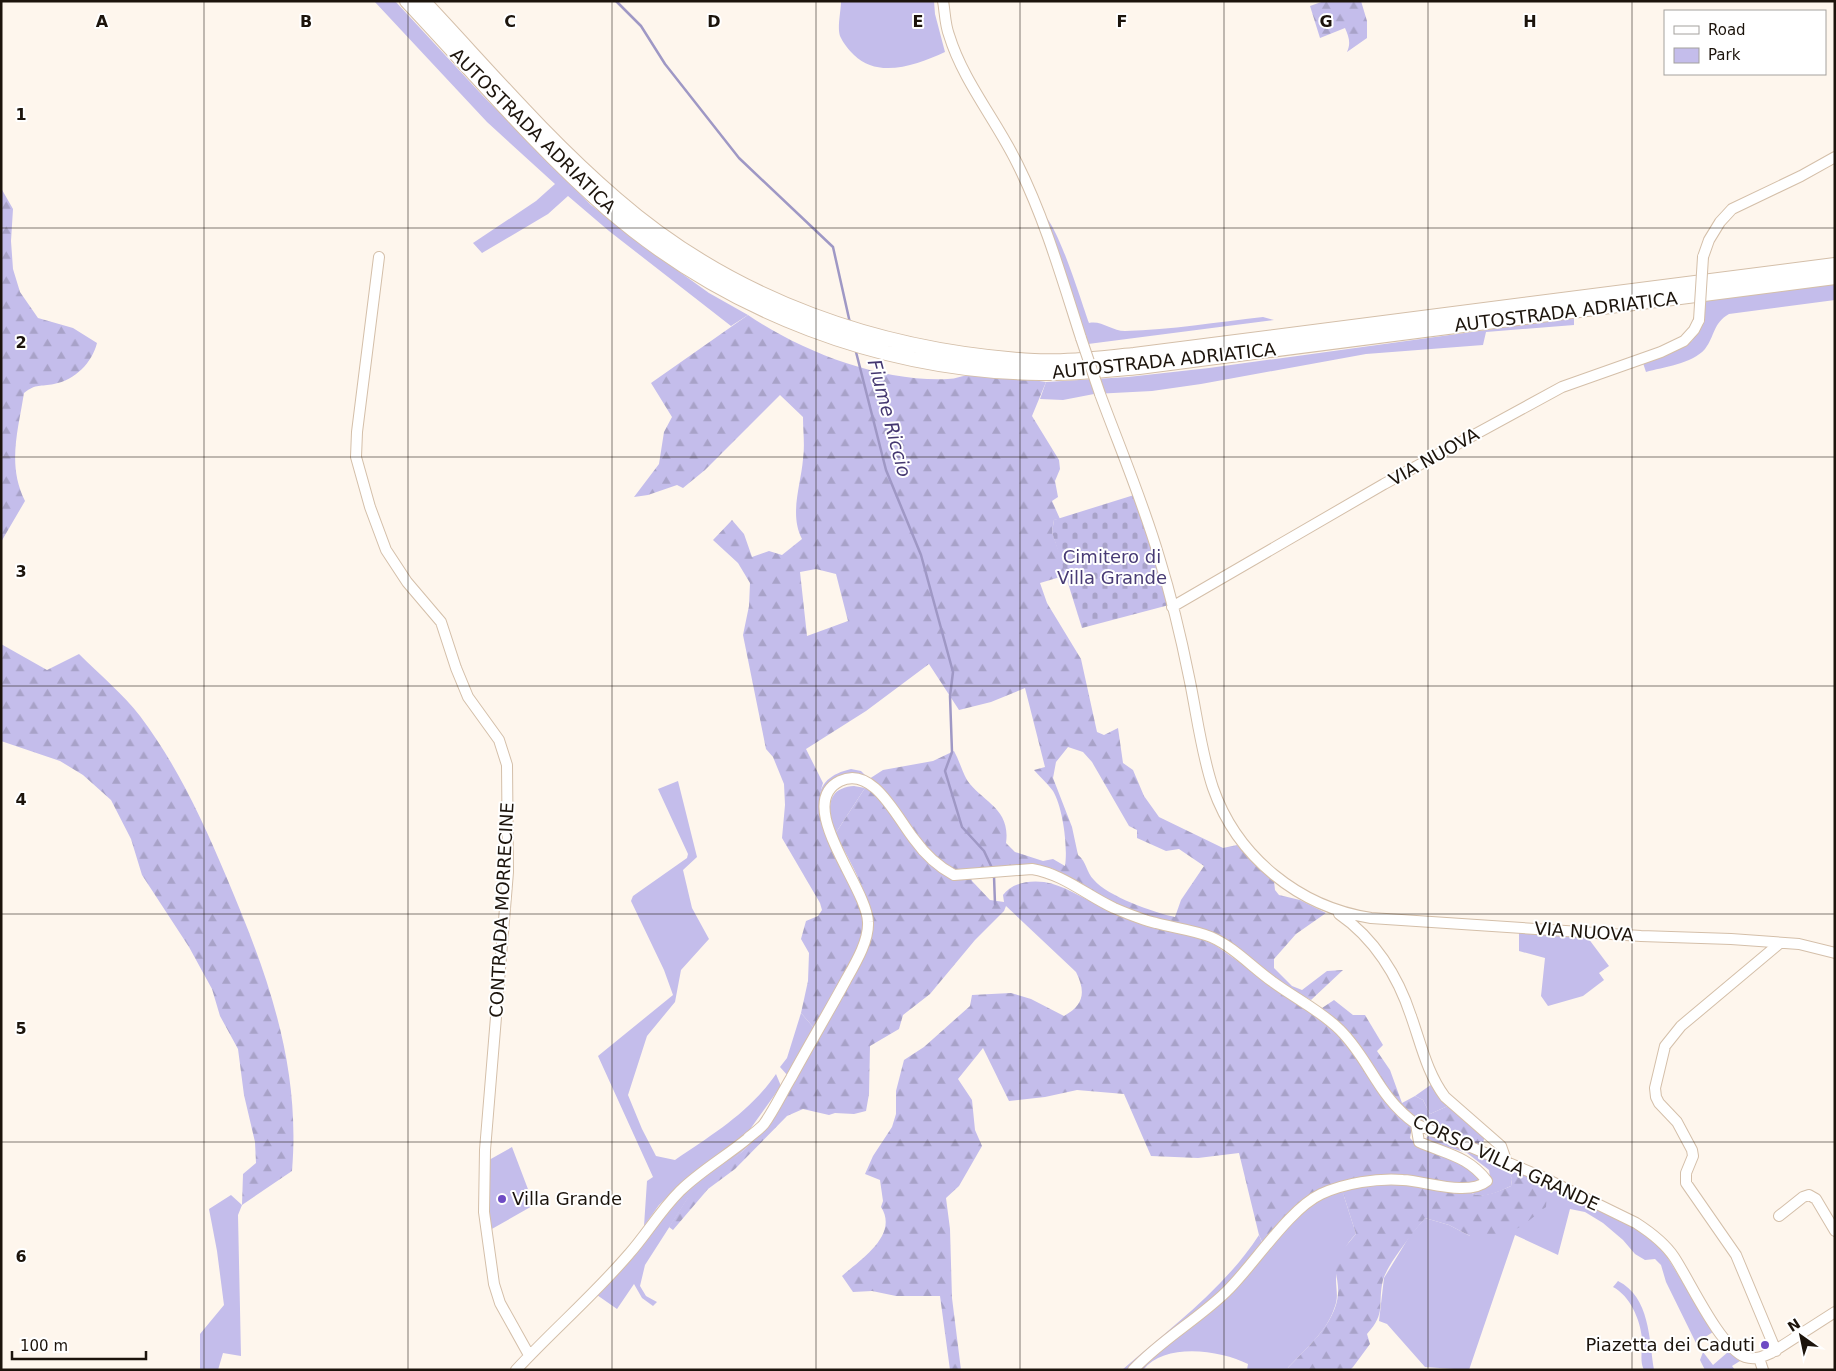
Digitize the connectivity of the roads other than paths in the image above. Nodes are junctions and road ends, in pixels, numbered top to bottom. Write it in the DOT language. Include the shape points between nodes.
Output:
graph roads {
  1 [pos="407,1"];
  2 [pos="423,1"];
  3 [pos="943,1"];
  4 [pos="1835,156"];
  5 [pos="570,165"];
  6 [pos="378,256"];
  7 [pos="1835,265"];
  8 [pos="1835,277"];
  9 [pos="1004,364"];
  10 [pos="1172,606"];
  11 [pos="1334,910"];
  12 [pos="1780,943"];
  13 [pos="1835,953"];
  14 [pos="1416,1124"];
  15 [pos="1507,1163"];
  16 [pos="1779,1216"];
  17 [pos="1835,1231"];
  18 [pos="1835,1312"];
  19 [pos="1776,1351"];
  20 [pos="529,1355"];
  21 [pos="1760,1358"];
  22 [pos="516,1370"];
  23 [pos="1133,1370"];
  24 [pos="1763,1370"];
  1 -- 5 [label="highway, AUTOSTRADA ADRIATICA"];
  2 -- 5 [label="highway, AUTOSTRADA ADRIATICA"];
  3 -- 10 [label="street, VIA NUOVA, bridge" via="948,34 960,61 1017,161 1049,236 1100,394 1160,557"];
  4 -- 10 [label="street, VIA NUOVA, bridge" via="1732,209 1720,222 1703,257 1698,320 1684,341 1562,387 1384,484"];
  5 -- 9 [label="highway, AUTOSTRADA ADRIATICA" via="589,183 718,278 830,323 884,339"];
  6 -- 20 [label="street, CONTRADA MORRECINE" via="356,457 386,550 407,582 441,622 468,697 499,740 507,765 508,872 485,1150 484,1212 494,1284 500,1303"];
  7 -- 9 [label="highway, AUTOSTRADA ADRIATICA" via="1134,355"];
  8 -- 9 [label="highway, AUTOSTRADA ADRIATICA" via="1139,367 1059,373"];
  10 -- 11 [label="street, VIA NUOVA" via="1202,751 1213,788 1229,824 1243,844 1285,884"];
  11 -- 12 [label="street, VIA NUOVA" via="1370,918"];
  11 -- 15 [label="street, VIA NUOVA" via="1369,940 1392,975 1438,1088 1500,1146"];
  12 -- 13 [label="street, VIA NUOVA"];
  12 -- 19 [label="street" via="1671,1036 1665,1046 1655,1088 1659,1103 1677,1122 1692,1150 1686,1183 1736,1255"];
  14 -- 15 [label="street, CORSO VILLA GRANDE"];
  14 -- 20 [label="street, CORSO VILLA GRANDE" via="1398,1112 1386,1098 1341,1031 1318,1010 1274,983 1213,938 1134,917 1058,876 1032,869 954,874 943,869 916,842 877,789 865,780 846,778 832,786 824,798 823,807 827,825 864,902 868,921 867,933 854,965 763,1126 680,1191 654,1219 630,1254"];
  14 -- 23 [label="street" via="1419,1142 1464,1159 1478,1168 1487,1181 1481,1186 1468,1188 1402,1180 1352,1184 1320,1194 1298,1210 1226,1292"];
  15 -- 21 [label="street, CORSO VILLA GRANDE" via="1650,1232 1673,1255 1727,1343 1743,1356"];
  16 -- 17 [label="street" via="1809,1195 1816,1199"];
  18 -- 19 [label="street"];
  19 -- 21 [label="street"];
  20 -- 22 [label="street"];
  21 -- 24 [label="street"];
}
